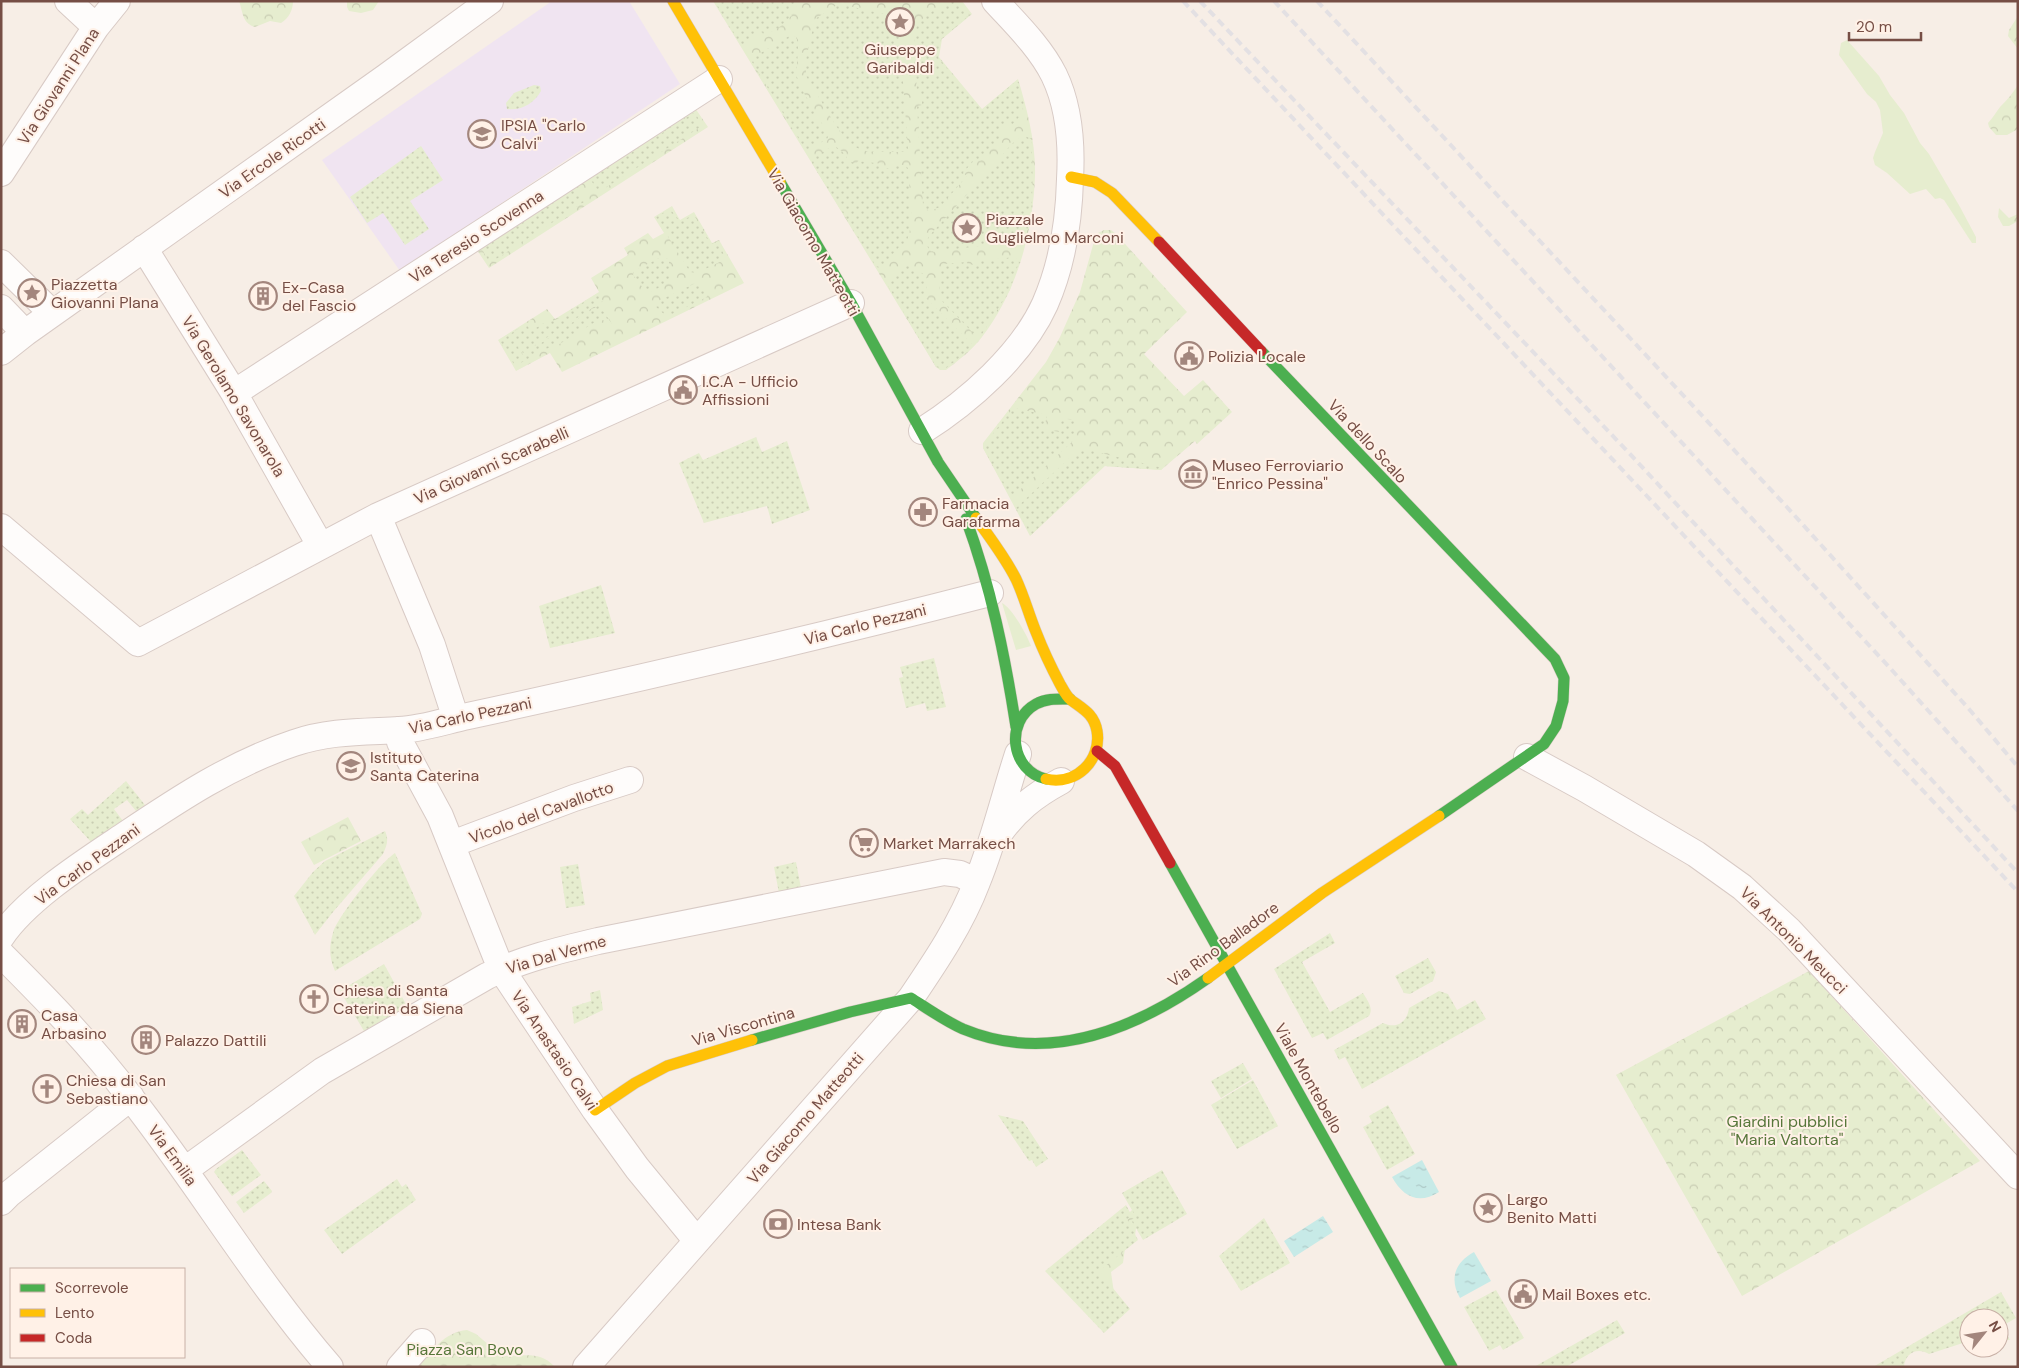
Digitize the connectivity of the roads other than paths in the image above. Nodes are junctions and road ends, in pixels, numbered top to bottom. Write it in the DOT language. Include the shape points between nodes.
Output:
graph roads {
  1 [pos="68,1"];
  2 [pos="117,1"];
  3 [pos="490,1"];
  4 [pos="672,1"];
  5 [pos="995,1"];
  6 [pos="96,27"];
  7 [pos="719,79"];
  8 [pos="1,173"];
  9 [pos="1070,177"];
  10 [pos="144,248"];
  11 [pos="1,263"];
  12 [pos="851,304"];
  13 [pos="1,308"];
  14 [pos="52,313"];
  15 [pos="25,333"];
  16 [pos="1,352"];
  17 [pos="234,393"];
  18 [pos="922,431"];
  19 [pos="953,485"];
  20 [pos="378,516"];
  21 [pos="1,527"];
  22 [pos="320,545"];
  23 [pos="996,595"];
  24 [pos="1017,608"];
  25 [pos="1032,619"];
  26 [pos="1070,700"];
  27 [pos="456,719"];
  28 [pos="1016,727"];
  29 [pos="398,730"];
  30 [pos="1097,751"];
  31 [pos="1018,754"];
  32 [pos="1526,757"];
  33 [pos="1075,778"];
  34 [pos="630,780"];
  35 [pos="1116,789"];
  36 [pos="1138,806"];
  37 [pos="452,844"];
  38 [pos="990,848"];
  39 [pos="977,882"];
  40 [pos="1,937"];
  41 [pos="1,954"];
  42 [pos="1226,964"];
  43 [pos="501,969"];
  44 [pos="911,998"];
  45 [pos="131,1097"];
  46 [pos="595,1110"];
  47 [pos="185,1170"];
  48 [pos="2018,1176"];
  49 [pos="1,1202"];
  50 [pos="697,1241"];
  51 [pos="422,1342"];
  52 [pos="330,1367"];
  53 [pos="400,1367"];
  54 [pos="586,1367"];
  55 [pos="1452,1367"];
  1 -- 6 [label="street"];
  2 -- 6 [label="street, Via Giovanni Plana"];
  3 -- 10 [label="street, Via Ercole Ricotti"];
  4 -- 7 [label="street, Via Giacomo Matteotti"];
  5 -- 9 [label="street" via="1040,52 1054,74 1063,97 1068,126"];
  6 -- 8 [label="street, Via Giovanni Plana"];
  7 -- 12 [label="street, Via Giacomo Matteotti"];
  7 -- 17 [label="street, Via Teresio Scovenna"];
  9 -- 18 [label="street" via="1069,212 1060,262 1044,305 1025,337 995,373 945,417"];
  9 -- 32 [label="street, Via dello Scalo" via="1095,182 1112,193 1555,659 1564,678 1563,701 1556,726 1544,744"];
  10 -- 14 [label="street, Via Ercole Ricotti"];
  10 -- 17 [label="street, Via Gerolamo Savonarola"];
  11 -- 14 [label="street"];
  12 -- 18 [label="street, Via Giacomo Matteotti"];
  12 -- 20 [label="street, Via Giovanni Scarabelli"];
  13 -- 15 [label="street"];
  14 -- 15 [label="street"];
  15 -- 16 [label="street"];
  17 -- 22 [label="street, Via Gerolamo Savonarola"];
  18 -- 19 [label="street, Via Giacomo Matteotti"];
  19 -- 23 [label="street, Via Giacomo Matteotti"];
  19 -- 25 [label="street, Via Giacomo Matteotti" via="1011,569"];
  20 -- 22 [label="street, Via Giovanni Scarabelli"];
  20 -- 27 [label="street" via="432,645"];
  21 -- 22 [label="street, Via Giovanni Scarabelli" via="138,643"];
  23 -- 27 [label="street, Via Carlo Pezzani"];
  23 -- 28 [label="street, Via Giacomo Matteotti"];
  24 -- 25 [label="street"];
  25 -- 26 [label="street, Via Giacomo Matteotti" via="1043,650"];
  26 -- 28 [label="street" via="1059,697 1038,702 1028,708"];
  26 -- 30 [label="street, Via Giacomo Matteotti" via="1081,705 1096,724"];
  27 -- 29 [label="street, Via Carlo Pezzani"];
  28 -- 31 [label="street, Via Giacomo Matteotti"];
  29 -- 37 [label="street, Via Anastasio Calvi" via="400,742"];
  29 -- 40 [label="street, Via Carlo Pezzani" via="316,736 222,773 82,864 20,914"];
  30 -- 33 [label="street, Via Giacomo Matteotti" via="1089,765"];
  30 -- 36 [label="street, Viale Montebello" via="1115,766"];
  31 -- 33 [label="street" via="1022,762 1043,779"];
  31 -- 38 [label="street, Via Giacomo Matteotti"];
  32 -- 42 [label="street, Via Rino Balladore" via="1323,892"];
  32 -- 48 [label="street, Via Antonio Meucci" via="1688,849 1742,887 1789,930"];
  33 -- 38 [label="street, Via Giacomo Matteotti" via="1044,790 1020,808"];
  34 -- 37 [label="street, Vicolo del Cavallotto"];
  35 -- 36 [label="street, Viale Montebello"];
  36 -- 42 [label="street, Viale Montebello"];
  37 -- 43 [label="street, Via Anastasio Calvi"];
  38 -- 39 [label="street, Via Giacomo Matteotti"];
  39 -- 43 [label="street, Via Dal Verme" via="960,874 944,872 556,950"];
  39 -- 44 [label="street, Via Giacomo Matteotti" via="962,917"];
  41 -- 45 [label="street, Via Emilia" via="66,1020"];
  42 -- 44 [label="street, Via Rino Balladore" via="1128,1026 1064,1043 1032,1044 967,1031 938,1017"];
  42 -- 55 [label="street, Viale Montebello"];
  43 -- 46 [label="street, Via Anastasio Calvi"];
  43 -- 47 [label="street, Via Dal Verme" via="322,1071"];
  44 -- 46 [label="street, Via Viscontina" via="678,1061 640,1078"];
  44 -- 50 [label="street, Via Giacomo Matteotti"];
  45 -- 47 [label="street, Via Emilia"];
  45 -- 49 [label="street"];
  46 -- 50 [label="street, Via Anastasio Calvi"];
  47 -- 52 [label="street, Via Emilia"];
  50 -- 54 [label="street, Via Giacomo Matteotti"];
  51 -- 53 [label="street"];
}
